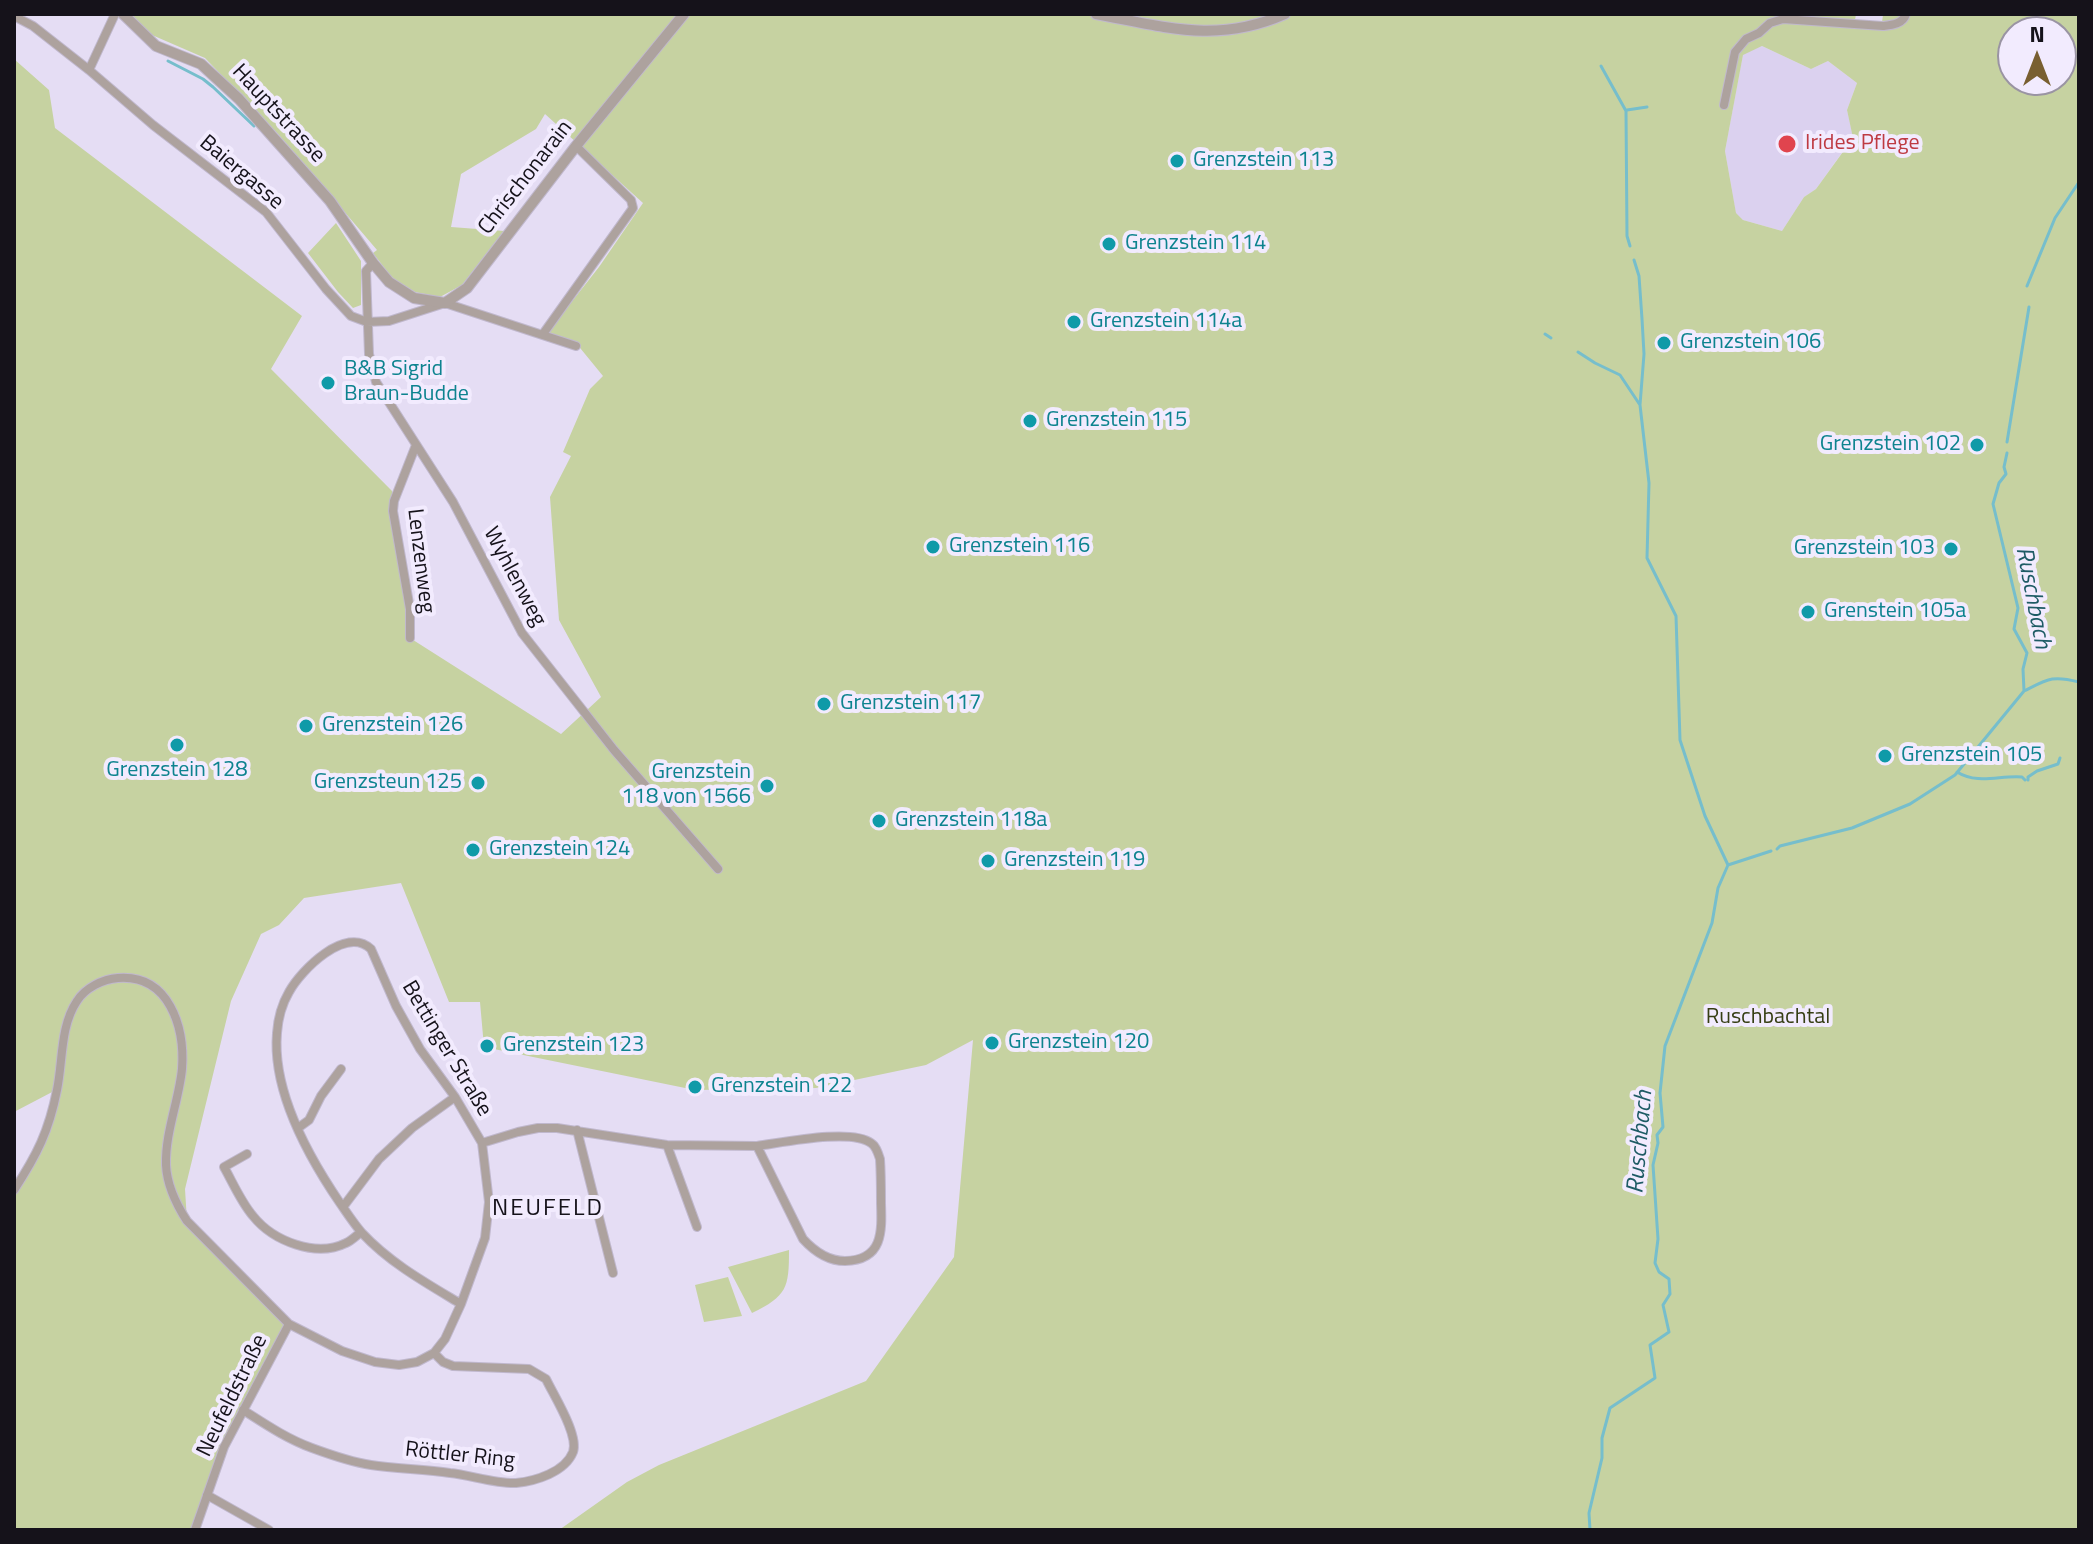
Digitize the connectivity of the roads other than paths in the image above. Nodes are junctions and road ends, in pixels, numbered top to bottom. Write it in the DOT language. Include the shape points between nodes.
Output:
graph roads {
  1 [pos="115,14"];
  2 [pos="123,14"];
  3 [pos="684,14"];
  4 [pos="1096,14"];
  5 [pos="1285,14"];
  6 [pos="1906,14"];
  7 [pos="14,16"];
  8 [pos="89,70"];
  9 [pos="1724,105"];
  10 [pos="576,146"];
  11 [pos="376,267"];
  12 [pos="445,303"];
  13 [pos="367,322"];
  14 [pos="543,334"];
  15 [pos="576,346"];
  16 [pos="416,445"];
  17 [pos="410,638"];
  18 [pos="718,869"];
  19 [pos="341,1069"];
  20 [pos="455,1097"];
  21 [pos="298,1128"];
  22 [pos="577,1130"];
  23 [pos="482,1143"];
  24 [pos="667,1145"];
  25 [pos="757,1146"];
  26 [pos="247,1154"];
  27 [pos="14,1190"];
  28 [pos="343,1207"];
  29 [pos="697,1227"];
  30 [pos="361,1232"];
  31 [pos="613,1273"];
  32 [pos="461,1304"];
  33 [pos="289,1324"];
  34 [pos="434,1353"];
  35 [pos="243,1410"];
  36 [pos="207,1495"];
  37 [pos="195,1530"];
  38 [pos="269,1530"];
  1 -- 8 [label="street"];
  2 -- 11 [label="street, Hauptstrasse" via="156,46 201,64 239,99 330,201"];
  3 -- 10 [label="street, Chrischonarain"];
  4 -- 5 [label="street" via="1194,31 1240,29"];
  6 -- 9 [label="street" via="1897,24 1883,26 1783,19 1770,23 1735,52"];
  7 -- 8 [label="street, Baiergasse"];
  8 -- 13 [label="street, Baiergasse" via="266,212 326,289 351,316"];
  10 -- 12 [label="street, Chrischonarain" via="467,288"];
  10 -- 14 [label="street" via="633,208"];
  11 -- 12 [label="street" via="414,298"];
  11 -- 13 [label="street, Wyhlenweg" via="366,271"];
  12 -- 13 [label="street" via="389,321"];
  12 -- 14 [label="street"];
  13 -- 16 [label="street, Wyhlenweg" via="376,382"];
  14 -- 15 [label="street"];
  16 -- 17 [label="street, Lenzenweg" via="393,511"];
  16 -- 18 [label="street, Wyhlenweg" via="453,502 522,633"];
  19 -- 21 [label="street" via="309,1120"];
  20 -- 21 [label="street, Bettinger Straße" via="420,1049 371,949 348,942 308,967 280,1013 279,1070"];
  20 -- 23 [label="street, Bettinger Straße"];
  20 -- 28 [label="street" via="379,1159"];
  21 -- 28 [label="street"];
  22 -- 23 [label="street" via="538,1128"];
  22 -- 24 [label="street"];
  22 -- 31 [label="street"];
  23 -- 32 [label="street, Bettinger Straße" via="488,1222"];
  24 -- 25 [label="street"];
  24 -- 29 [label="street"];
  25 -- 25 [label="street" via="811,1248 839,1261 870,1254 882,1230 880,1159 871,1142 820,1137"];
  26 -- 30 [label="street" via="224,1167 252,1215 278,1237 325,1248 348,1243"];
  27 -- 33 [label="street" via="43,1141 68,1021 78,999 107,980 149,984 168,1001 182,1052 166,1165 176,1203 202,1238"];
  28 -- 30 [label="street"];
  30 -- 32 [label="street" via="412,1275"];
  32 -- 34 [label="street, Bettinger Straße"];
  33 -- 34 [label="street" via="375,1362 399,1365"];
  33 -- 35 [label="street, Neufeldstraße"];
  34 -- 35 [label="street, Röttler Ring" via="453,1366 529,1369 546,1379 574,1437 567,1461 534,1480 514,1483 371,1465 308,1447"];
  35 -- 36 [label="street, Neufeldstraße"];
  36 -- 37 [label="street, Neufeldstraße"];
  36 -- 38 [label="street"];
}
